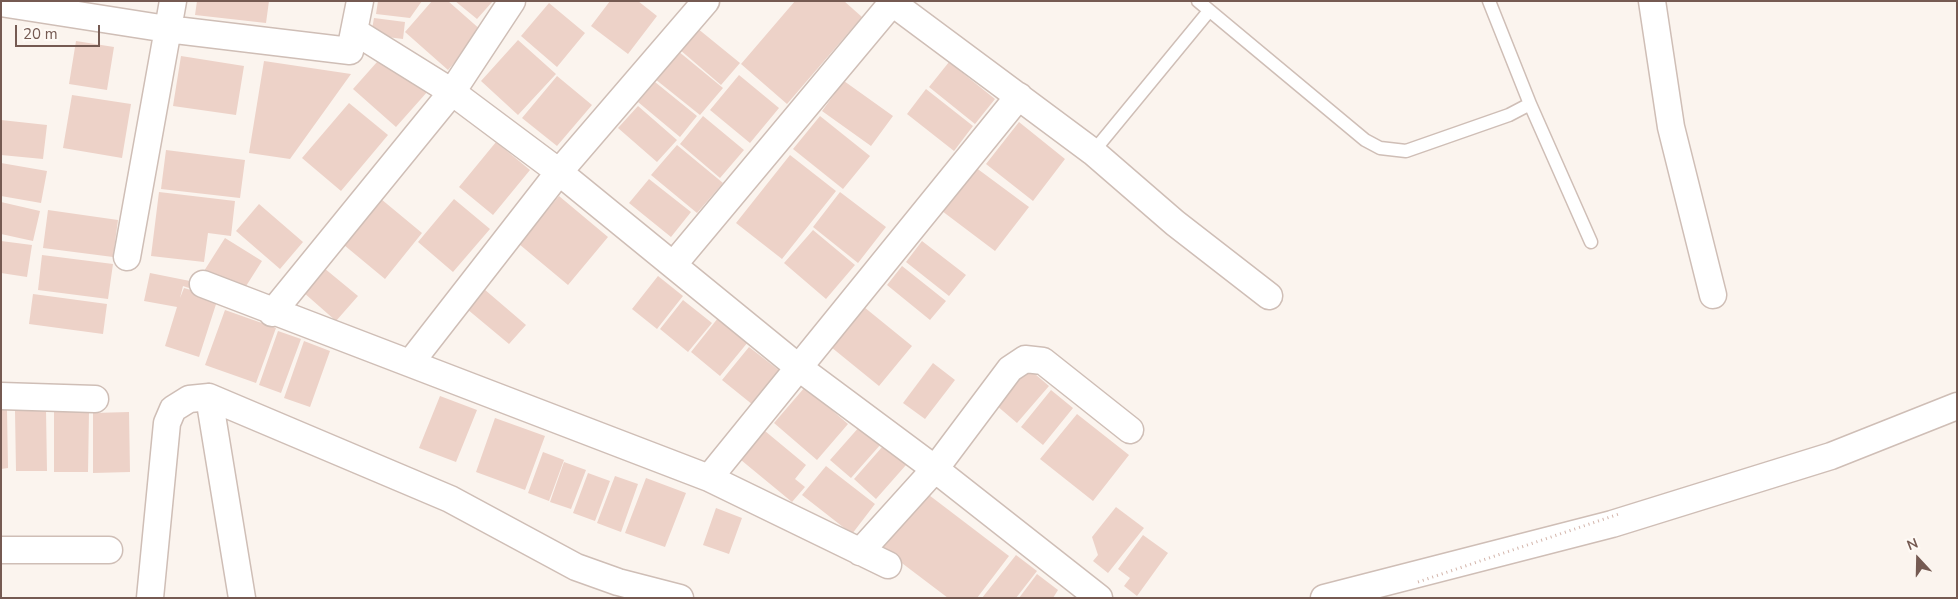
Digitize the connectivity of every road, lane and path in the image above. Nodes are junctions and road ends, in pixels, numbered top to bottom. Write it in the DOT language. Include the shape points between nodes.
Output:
graph roads {
  1 [pos="173,1"];
  2 [pos="360,1"];
  3 [pos="512,1"];
  4 [pos="706,1"];
  5 [pos="1198,1"];
  6 [pos="1489,1"];
  7 [pos="1652,1"];
  8 [pos="891,2"];
  9 [pos="1,3"];
  10 [pos="1209,11"];
  11 [pos="167,29"];
  12 [pos="354,31"];
  13 [pos="452,92"];
  14 [pos="1019,96"];
  15 [pos="1530,104"];
  16 [pos="1093,152"];
  17 [pos="559,172"];
  18 [pos="1591,242"];
  19 [pos="127,257"];
  20 [pos="674,264"];
  21 [pos="203,284"];
  22 [pos="1713,295"];
  23 [pos="1269,296"];
  24 [pos="272,313"];
  25 [pos="411,362"];
  26 [pos="798,367"];
  27 [pos="1,396"];
  28 [pos="209,397"];
  29 [pos="95,399"];
  30 [pos="1957,406"];
  31 [pos="1130,430"];
  32 [pos="935,469"];
  33 [pos="709,478"];
  34 [pos="1619,514"];
  35 [pos="1,550"];
  36 [pos="109,550"];
  37 [pos="860,552"];
  38 [pos="888,565"];
  39 [pos="1418,582"];
  40 [pos="150,598"];
  41 [pos="242,598"];
  42 [pos="680,598"];
  43 [pos="1098,598"];
  44 [pos="1324,598"];
  1 -- 11 [label="street"];
  2 -- 12 [label="street"];
  3 -- 13 [label="street"];
  4 -- 17 [label="street"];
  5 -- 10 [label="lane"];
  6 -- 15 [label="lane"];
  7 -- 22 [label="street" via="1671,127"];
  8 -- 14 [label="street"];
  8 -- 20 [label="street"];
  9 -- 11 [label="street"];
  10 -- 15 [label="lane" via="1365,140 1380,148 1406,151"];
  10 -- 16 [label="lane"];
  11 -- 12 [label="street" via="350,51"];
  11 -- 19 [label="street"];
  12 -- 13 [label="street"];
  13 -- 17 [label="street"];
  13 -- 24 [label="street"];
  14 -- 16 [label="street"];
  14 -- 26 [label="street"];
  15 -- 18 [label="lane"];
  16 -- 23 [label="street" via="1176,224"];
  17 -- 20 [label="street"];
  17 -- 25 [label="street"];
  20 -- 26 [label="street"];
  21 -- 24 [label="street"];
  24 -- 25 [label="street"];
  25 -- 33 [label="street"];
  26 -- 32 [label="street"];
  26 -- 33 [label="street"];
  27 -- 29 [label="street"];
  28 -- 40 [label="street" via="189,399 173,409 167,423"];
  28 -- 41 [label="street"];
  28 -- 42 [label="street" via="450,499 576,567"];
  30 -- 44 [label="street" via="1831,456 1612,524"];
  31 -- 32 [label="street" via="1043,361 1025,359 1010,369"];
  32 -- 37 [label="street"];
  32 -- 43 [label="street"];
  33 -- 37 [label="street"];
  34 -- 39 [label="path, bridge"];
  35 -- 36 [label="street"];
  37 -- 38 [label="street"];
}
